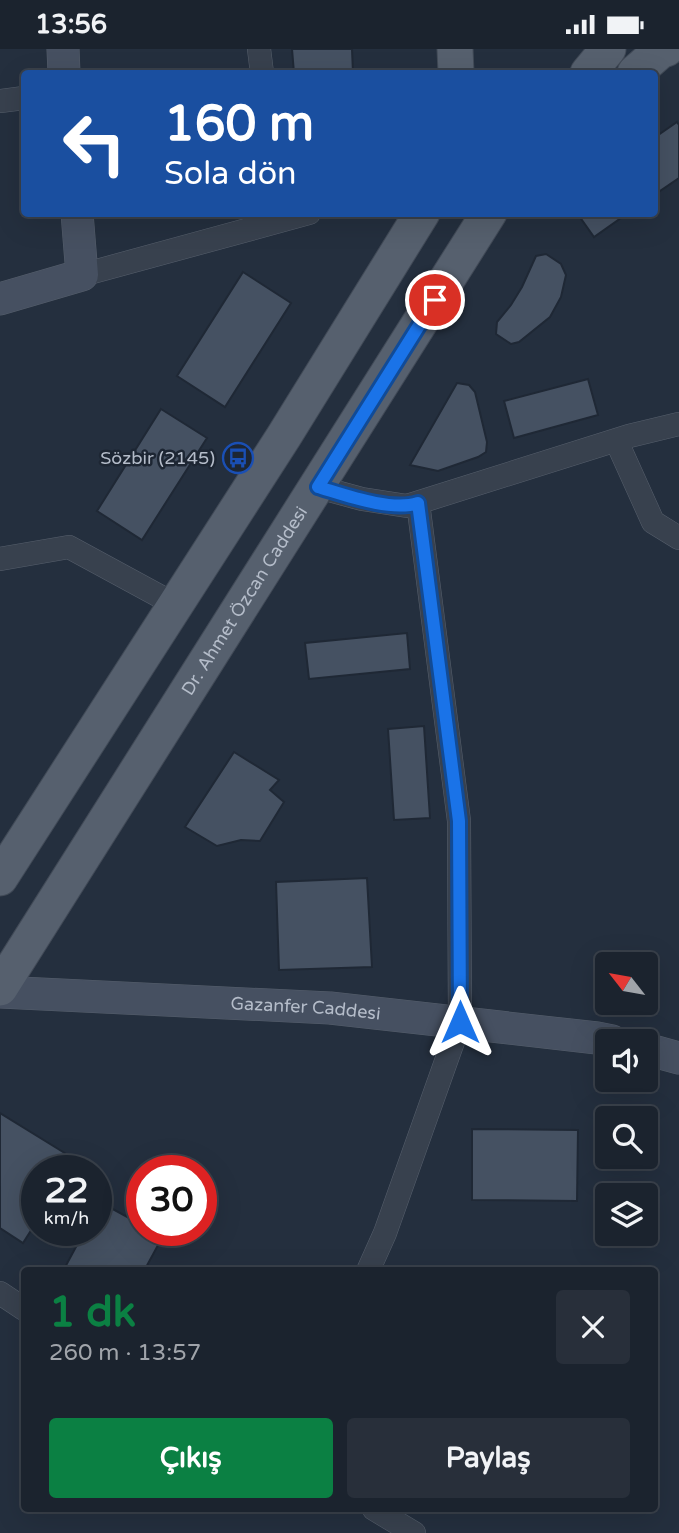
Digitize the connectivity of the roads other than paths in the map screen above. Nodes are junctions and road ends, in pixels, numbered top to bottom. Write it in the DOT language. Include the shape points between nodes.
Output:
graph roads {
  1 [pos="62,49"];
  2 [pos="260,49"];
  3 [pos="455,49"];
  4 [pos="608,49"];
  5 [pos="666,49"];
  6 [pos="65,70"];
  7 [pos="262,70"];
  8 [pos="456,70"];
  9 [pos="590,70"];
  10 [pos="638,70"];
  11 [pos="21,98"];
  12 [pos="0,101"];
  13 [pos="77,217"];
  14 [pos="420,217"];
  15 [pos="487,217"];
  16 [pos="275,218"];
  17 [pos="82,275"];
  18 [pos="0,299"];
  19 [pos="679,424"];
  20 [pos="616,440"];
  21 [pos="318,487"];
  22 [pos="418,503"];
  23 [pos="679,538"];
  24 [pos="0,558"];
  25 [pos="174,604"];
  26 [pos="0,878"];
  27 [pos="0,990"];
  28 [pos="460,1022"];
  29 [pos="595,1038"];
  30 [pos="658,1052"];
  31 [pos="679,1058"];
  32 [pos="370,1267"];
  33 [pos="379,1512"];
  34 [pos="414,1533"];
  1 -- 6 [label="street"];
  2 -- 7 [label="street"];
  3 -- 8 [label="main road"];
  4 -- 9 [label="main road"];
  5 -- 10 [label="main road"];
  11 -- 12 [label="street"];
  13 -- 17 [label="street"];
  14 -- 25 [label="main road"];
  15 -- 21 [label="main road, Dr. Ahmet Özcan Caddesi"];
  16 -- 17 [label="street"];
  17 -- 18 [label="street"];
  19 -- 20 [label="street"];
  20 -- 22 [label="street"];
  20 -- 23 [label="street" via="653,522"];
  21 -- 22 [label="street" via="362,499 407,506"];
  21 -- 27 [label="main road, Dr. Ahmet Özcan Caddesi"];
  22 -- 28 [label="street" via="459,821"];
  24 -- 25 [label="street" via="69,547"];
  25 -- 26 [label="main road"];
  27 -- 28 [label="street, Gazanfer Caddesi" via="330,1008"];
  28 -- 29 [label="street, Gazanfer Caddesi"];
  28 -- 32 [label="street"];
  30 -- 31 [label="street"];
  33 -- 34 [label="street"];
}
